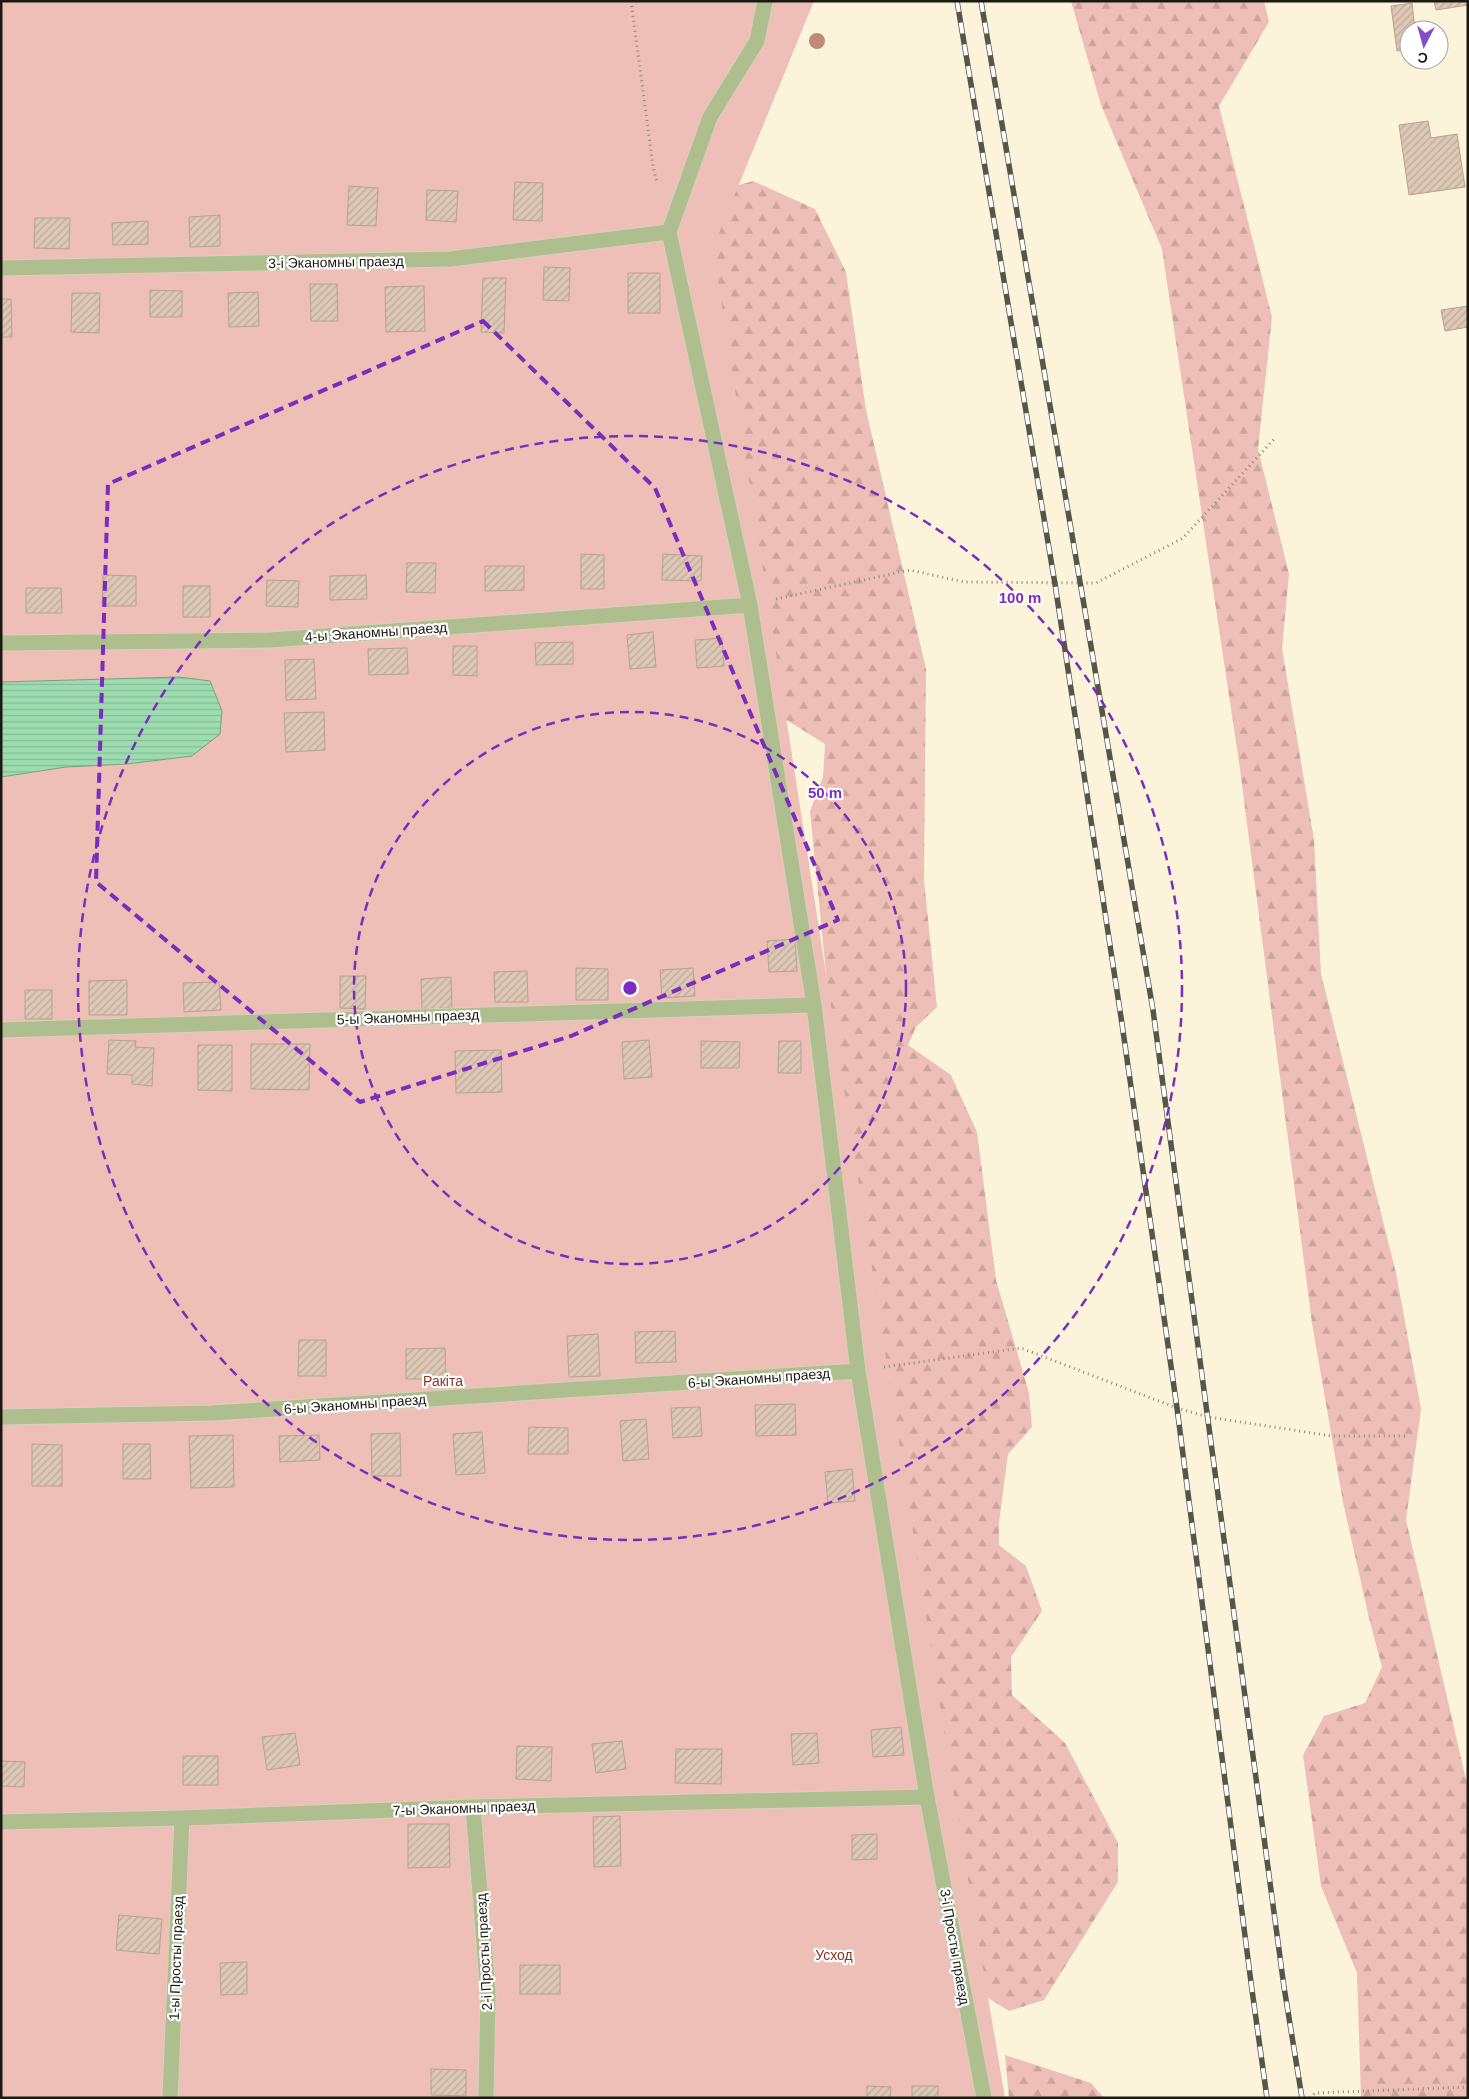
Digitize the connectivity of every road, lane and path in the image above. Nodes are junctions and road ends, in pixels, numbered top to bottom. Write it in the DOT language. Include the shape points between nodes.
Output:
graph roads {
  1 [pos="631,1"];
  2 [pos="764,1"];
  3 [pos="657,185"];
  4 [pos="669,232"];
  5 [pos="1,268"];
  6 [pos="1275,438"];
  7 [pos="750,605"];
  8 [pos="1,643"];
  9 [pos="814,1004"];
  10 [pos="1,1030"];
  11 [pos="858,1371"];
  12 [pos="1,1417"];
  13 [pos="1406,1436"];
  14 [pos="927,1797"];
  15 [pos="474,1807"];
  16 [pos="182,1818"];
  17 [pos="1,1822"];
  18 [pos="1468,2088"];
  19 [pos="170,2098"];
  20 [pos="486,2098"];
  21 [pos="984,2098"];
  22 [pos="1310,2098"];
  1 -- 3 [label="path"];
  2 -- 4 [label="lane" via="757,41 710,117"];
  4 -- 5 [label="lane, 3-і Эканомны праезд" via="450,259"];
  4 -- 7 [label="lane, 3-і Просты праезд"];
  6 -- 7 [label="path" via="1183,538 1096,583 964,582 910,570"];
  7 -- 8 [label="lane, 4-ы Эканомны праезд" via="270,640"];
  7 -- 9 [label="lane, 3-і Просты праезд"];
  9 -- 10 [label="lane, 5-ы Эканомны праезд"];
  9 -- 11 [label="lane, 3-і Просты праезд"];
  11 -- 12 [label="lane, 6-ы Эканомны праезд" via="213,1413"];
  11 -- 13 [label="path" via="1021,1348 1208,1417 1332,1436"];
  11 -- 14 [label="lane, 3-і Просты праезд"];
  14 -- 15 [label="lane, 7-ы Эканомны праезд"];
  14 -- 21 [label="lane, 3-і Просты праезд"];
  15 -- 16 [label="lane, 7-ы Эканомны праезд"];
  15 -- 20 [label="lane, 2-і Просты праезд" via="488,1993"];
  16 -- 17 [label="lane, 7-ы Эканомны праезд"];
  16 -- 19 [label="lane, 1-ы Просты праезд"];
  18 -- 22 [label="path" via="1315,2093"];
}
